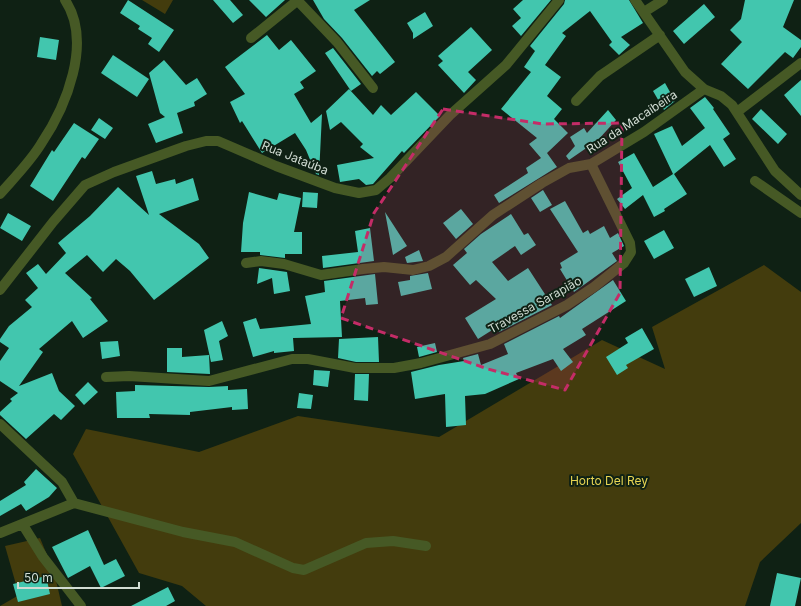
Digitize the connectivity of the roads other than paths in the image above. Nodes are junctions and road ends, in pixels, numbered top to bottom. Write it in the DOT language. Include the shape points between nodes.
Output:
graph roads {
  1 [pos="65,0"];
  2 [pos="298,0"];
  3 [pos="559,0"];
  4 [pos="635,0"];
  5 [pos="663,0"];
  6 [pos="644,12"];
  7 [pos="660,35"];
  8 [pos="251,38"];
  9 [pos="801,63"];
  10 [pos="373,88"];
  11 [pos="704,89"];
  12 [pos="576,101"];
  13 [pos="738,112"];
  14 [pos="591,164"];
  15 [pos="755,181"];
  16 [pos="0,194"];
  17 [pos="801,195"];
  18 [pos="801,213"];
  19 [pos="246,262"];
  20 [pos="0,288"];
  21 [pos="106,377"];
  22 [pos="0,424"];
  23 [pos="74,503"];
  24 [pos="23,524"];
  25 [pos="0,533"];
  26 [pos="426,546"];
  27 [pos="81,606"];
  1 -- 16 [label="street" via="74,16 76,33 76,51 66,98 54,125 40,146"];
  2 -- 8 [label="street"];
  2 -- 10 [label="street" via="337,42"];
  3 -- 20 [label="street, Rua Jataúba" via="506,65 450,115 376,190 359,193 335,188 218,141 186,146 86,185"];
  4 -- 6 [label="street"];
  5 -- 6 [label="street"];
  6 -- 7 [label="street"];
  7 -- 11 [label="street" via="685,72"];
  7 -- 12 [label="street" via="600,76"];
  9 -- 13 [label="street"];
  11 -- 13 [label="street" via="727,100"];
  11 -- 14 [label="street, Rua da Macaibeira" via="644,132"];
  13 -- 17 [label="street" via="775,171"];
  14 -- 19 [label="street, Rua da Macaibeira" via="569,168 542,183 493,215 439,262 421,269 384,267 321,275 284,264"];
  14 -- 21 [label="street, Travessa Sarapião" via="630,243 631,252 628,258 604,280 567,305 490,344 394,368 355,368 308,359 292,360 210,381"];
  15 -- 18 [label="street"];
  22 -- 23 [label="street" via="62,482"];
  23 -- 24 [label="street"];
  23 -- 26 [label="street" via="183,532 235,542 293,568 304,570 366,543 393,541"];
  24 -- 25 [label="street"];
  24 -- 27 [label="street" via="43,557"];
}
